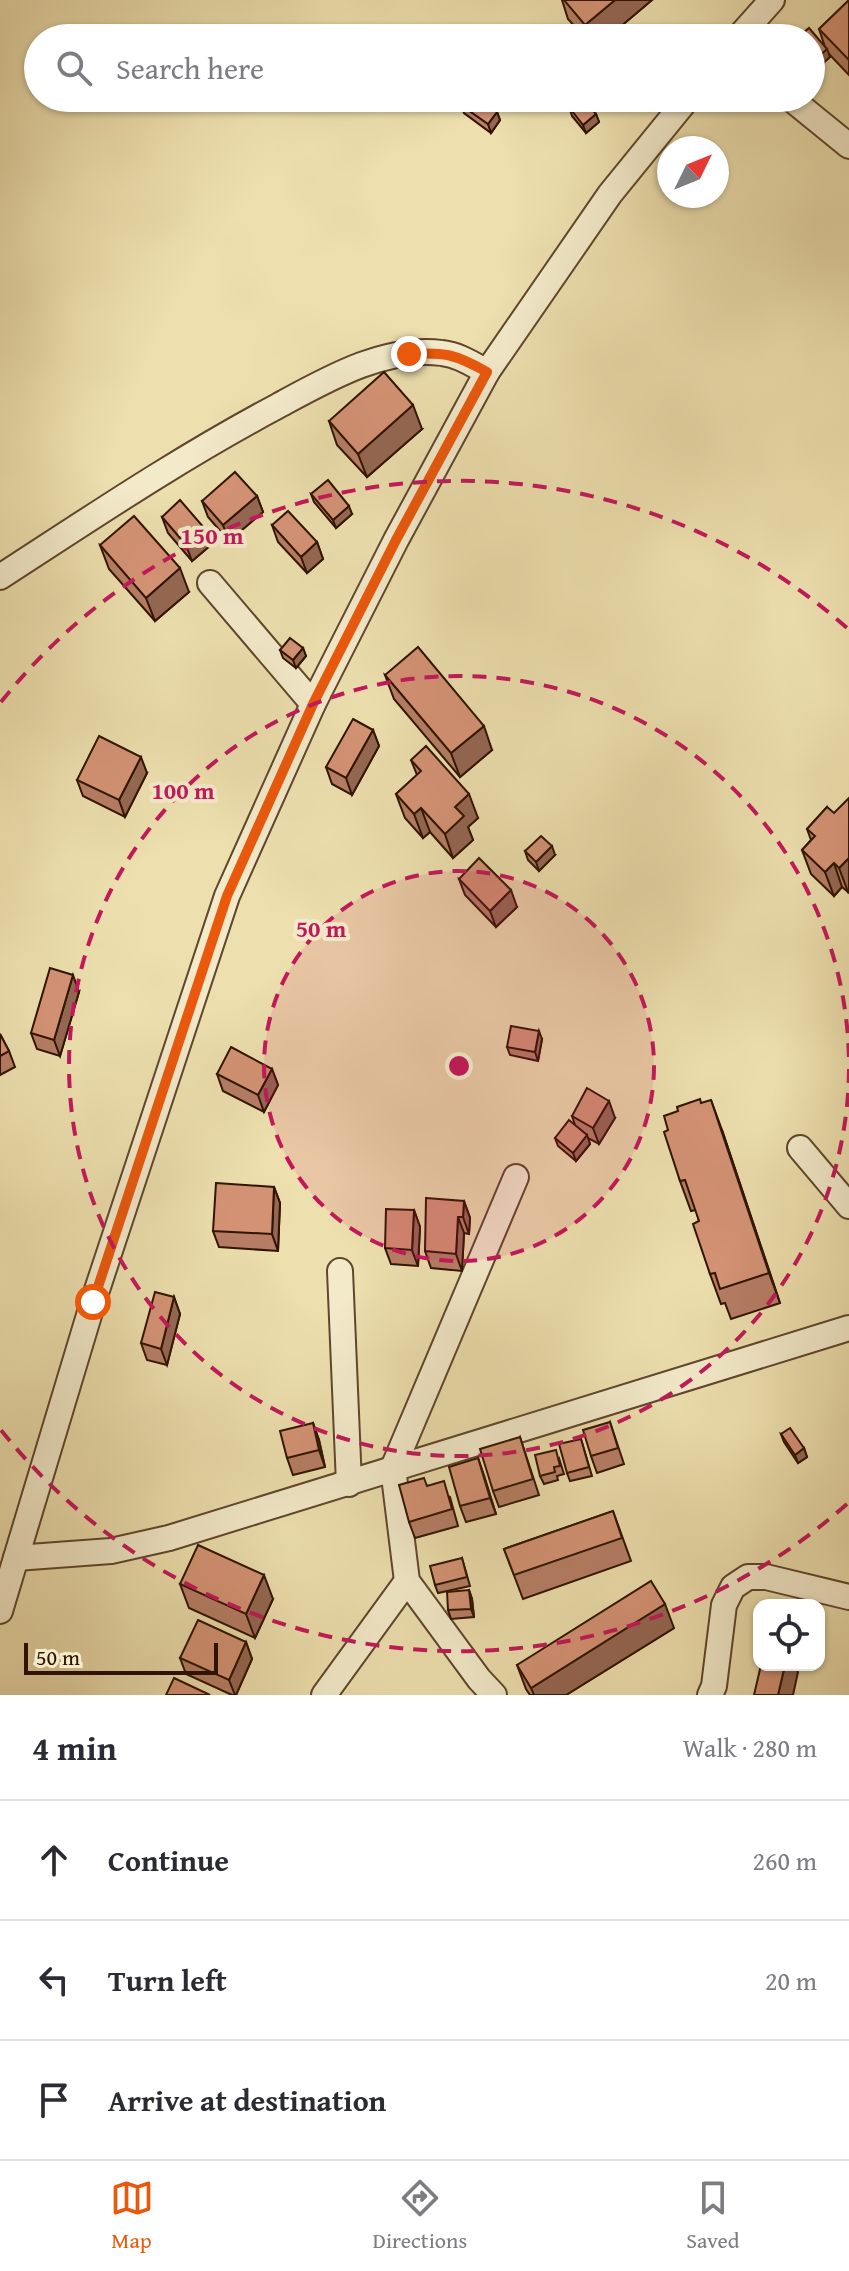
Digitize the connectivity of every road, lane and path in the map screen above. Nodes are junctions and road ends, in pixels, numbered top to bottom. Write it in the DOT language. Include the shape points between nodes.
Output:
graph roads {
  1 [pos="772,0"];
  2 [pos="751,24"];
  3 [pos="677,112"];
  4 [pos="807,112"];
  5 [pos="849,146"];
  6 [pos="487,372"];
  7 [pos="0,577"];
  8 [pos="210,583"];
  9 [pos="313,704"];
  10 [pos="800,1148"];
  11 [pos="516,1177"];
  12 [pos="849,1206"];
  13 [pos="340,1271"];
  14 [pos="849,1328"];
  15 [pos="393,1468"];
  16 [pos="349,1484"];
  17 [pos="16,1558"];
  18 [pos="407,1581"];
  19 [pos="4,1585"];
  20 [pos="849,1597"];
  21 [pos="0,1611"];
  22 [pos="324,1695"];
  23 [pos="494,1695"];
  24 [pos="710,1695"];
  1 -- 2 [label="street"];
  3 -- 6 [label="street" via="610,194"];
  4 -- 5 [label="street"];
  6 -- 7 [label="street" via="441,352 373,361 335,376 177,462"];
  6 -- 9 [label="street"];
  8 -- 9 [label="street"];
  9 -- 17 [label="street" via="227,896 93,1302"];
  10 -- 12 [label="street"];
  11 -- 15 [label="street"];
  13 -- 16 [label="street"];
  14 -- 15 [label="street"];
  15 -- 16 [label="street"];
  15 -- 18 [label="street"];
  16 -- 17 [label="street" via="111,1551"];
  17 -- 19 [label="street"];
  18 -- 22 [label="street"];
  18 -- 23 [label="street"];
  19 -- 21 [label="street"];
  20 -- 24 [label="street" via="766,1577 748,1577 733,1587 724,1605"];
}
